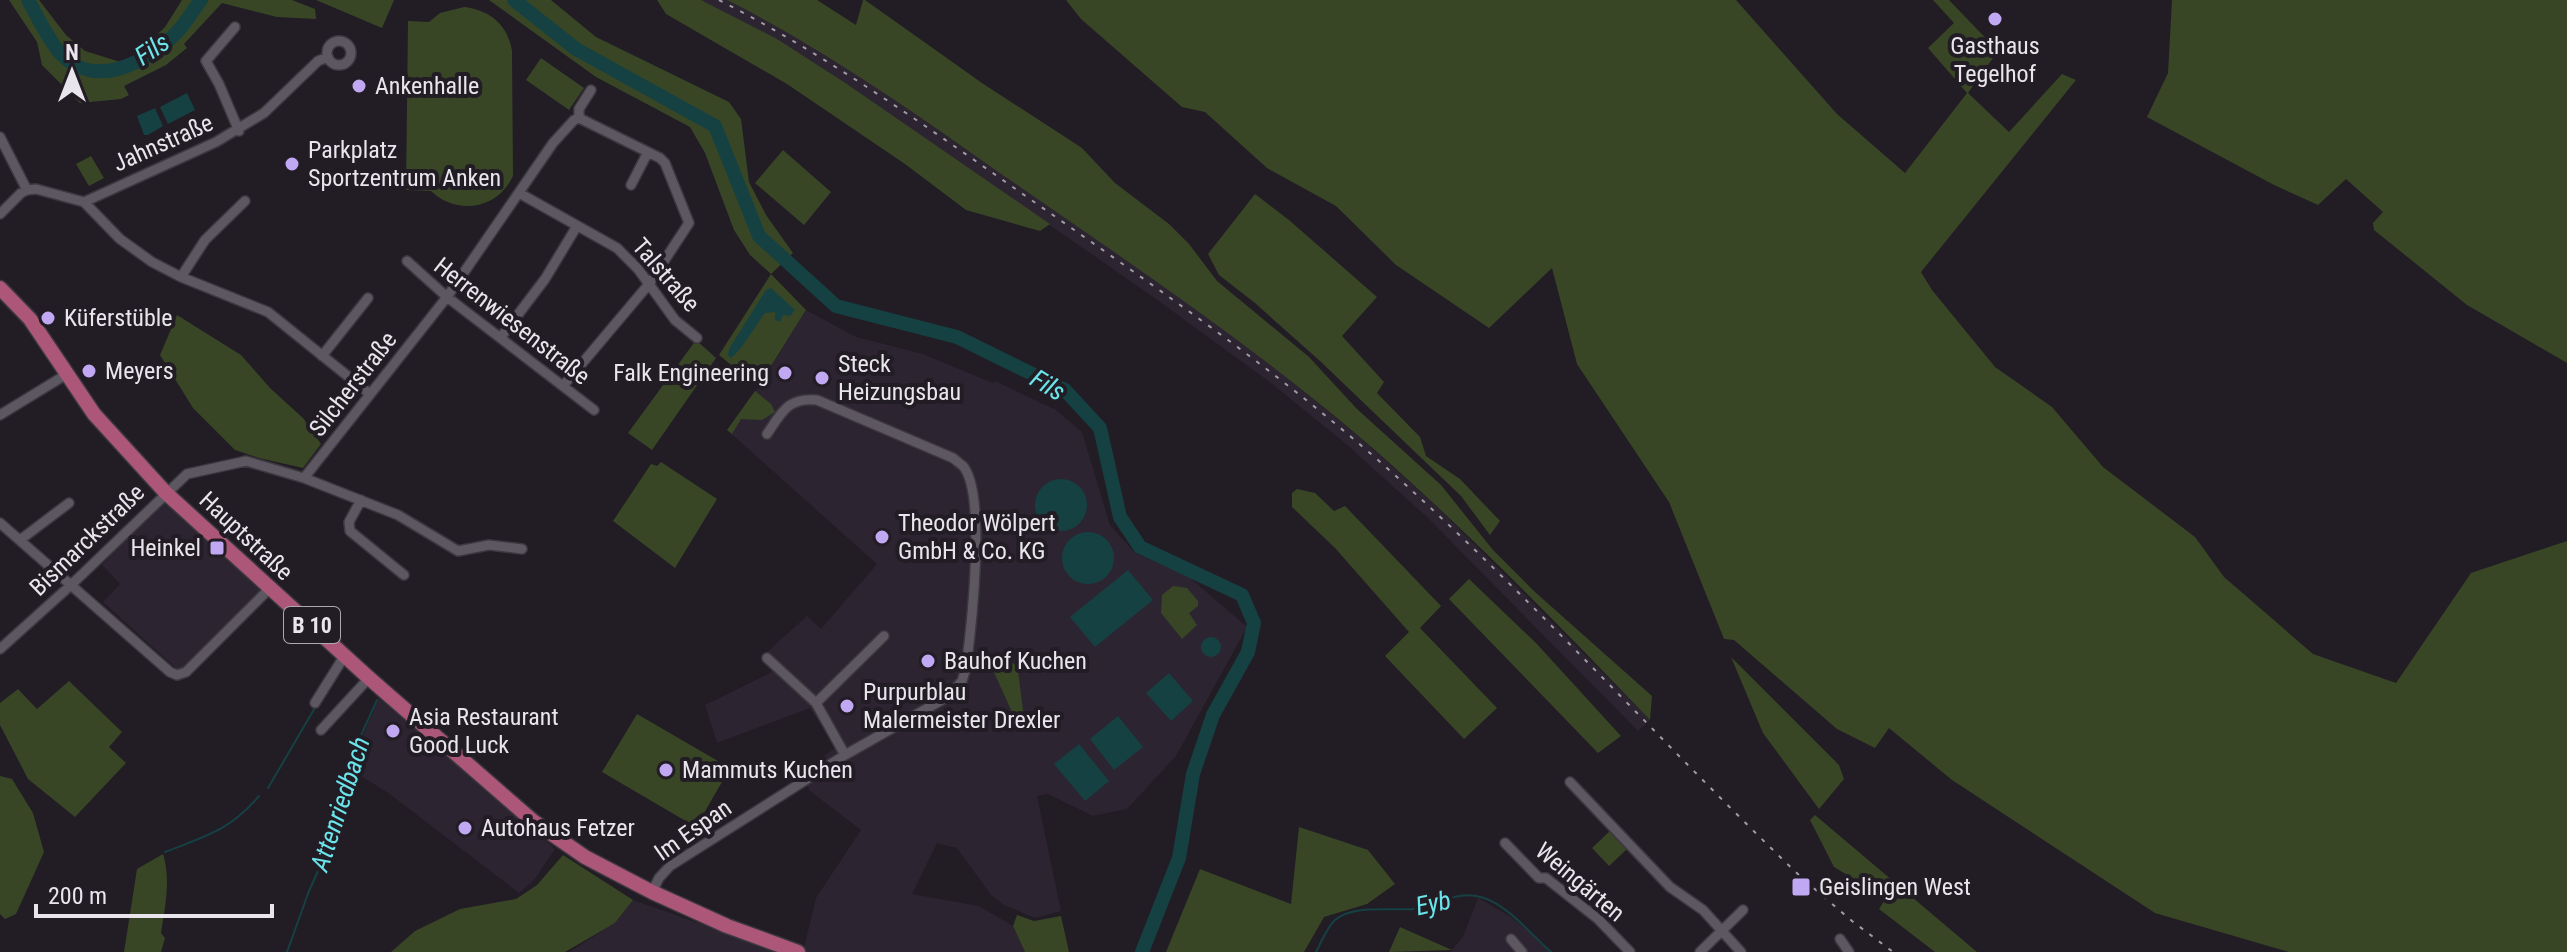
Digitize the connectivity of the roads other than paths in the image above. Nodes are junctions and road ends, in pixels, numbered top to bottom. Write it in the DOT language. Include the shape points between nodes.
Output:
graph roads {
  1 [pos="235,27"];
  2 [pos="328,57"];
  3 [pos="591,90"];
  4 [pos="579,118"];
  5 [pos="239,131"];
  6 [pos="0,137"];
  7 [pos="648,152"];
  8 [pos="631,185"];
  9 [pos="27,190"];
  10 [pos="519,193"];
  11 [pos="245,201"];
  12 [pos="84,202"];
  13 [pos="0,214"];
  14 [pos="577,226"];
  15 [pos="407,261"];
  16 [pos="181,277"];
  17 [pos="649,284"];
  18 [pos="0,288"];
  19 [pos="447,297"];
  20 [pos="368,298"];
  21 [pos="501,337"];
  22 [pos="697,338"];
  23 [pos="322,356"];
  24 [pos="67,374"];
  25 [pos="563,386"];
  26 [pos="370,394"];
  27 [pos="594,410"];
  28 [pos="0,415"];
  29 [pos="767,434"];
  30 [pos="304,478"];
  31 [pos="166,493"];
  32 [pos="361,500"];
  33 [pos="69,503"];
  34 [pos="0,523"];
  35 [pos="20,540"];
  36 [pos="522,549"];
  37 [pos="404,575"];
  38 [pos="71,585"];
  39 [pos="270,588"];
  40 [pos="884,636"];
  41 [pos="0,649"];
  42 [pos="345,655"];
  43 [pos="767,658"];
  44 [pos="369,678"];
  45 [pos="315,703"];
  46 [pos="816,703"];
  47 [pos="321,730"];
  48 [pos="845,755"];
  49 [pos="1570,782"];
  50 [pos="1505,843"];
  51 [pos="652,892"];
  52 [pos="1743,910"];
  53 [pos="1722,931"];
  54 [pos="1511,939"];
  55 [pos="1840,939"];
  56 [pos="798,952"];
  57 [pos="1522,952"];
  58 [pos="1630,952"];
  59 [pos="1700,952"];
  60 [pos="1741,952"];
  61 [pos="1849,952"];
  1 -- 5 [label="street" via="206,61"];
  2 -- 5 [label="street, Jahnstraße"];
  3 -- 4 [label="street"];
  4 -- 7 [label="street"];
  4 -- 10 [label="street, Silcherstraße" via="553,143"];
  5 -- 12 [label="street, Jahnstraße"];
  6 -- 9 [label="street"];
  7 -- 8 [label="street"];
  7 -- 17 [label="street" via="665,163 689,223"];
  9 -- 12 [label="street"];
  9 -- 13 [label="street"];
  10 -- 14 [label="street, Talstraße"];
  10 -- 19 [label="street, Silcherstraße"];
  11 -- 16 [label="street" via="205,240"];
  12 -- 16 [label="street" via="120,239"];
  14 -- 17 [label="street, Talstraße" via="617,248"];
  14 -- 21 [label="street"];
  15 -- 19 [label="street, Herrenwiesenstraße"];
  16 -- 23 [label="street" via="268,312"];
  17 -- 22 [label="street, Talstraße" via="675,320"];
  17 -- 25 [label="street"];
  18 -- 24 [label="main road, Hauptstraße / B 10" via="30,319"];
  19 -- 21 [label="street, Herrenwiesenstraße"];
  19 -- 26 [label="street, Silcherstraße"];
  20 -- 23 [label="street"];
  21 -- 25 [label="street, Herrenwiesenstraße"];
  23 -- 26 [label="street"];
  24 -- 28 [label="street"];
  24 -- 31 [label="main road, Hauptstraße / B 10" via="94,414"];
  25 -- 27 [label="street, Herrenwiesenstraße"];
  26 -- 30 [label="street, Silcherstraße"];
  29 -- 48 [label="street, Im Espan" via="796,400 817,400 953,458 968,475 977,554 962,681 949,696"];
  30 -- 31 [label="street" via="259,463 234,462 187,474"];
  30 -- 32 [label="street"];
  31 -- 38 [label="street, Bismarckstraße"];
  31 -- 39 [label="main road, Hauptstraße / B 10"];
  32 -- 36 [label="street" via="458,551 489,545"];
  32 -- 37 [label="street" via="350,531"];
  33 -- 35 [label="street"];
  34 -- 35 [label="street"];
  35 -- 38 [label="street"];
  38 -- 39 [label="street" via="177,675"];
  38 -- 41 [label="street, Bismarckstraße"];
  39 -- 42 [label="main road, Hauptstraße / B 10"];
  40 -- 46 [label="street"];
  42 -- 44 [label="main road, Hauptstraße / B 10"];
  42 -- 45 [label="street"];
  43 -- 46 [label="street"];
  44 -- 47 [label="street"];
  44 -- 51 [label="main road, Hauptstraße / B 10" via="533,821 585,857"];
  46 -- 48 [label="street"];
  48 -- 51 [label="street, Im Espan" via="670,866"];
  49 -- 53 [label="street" via="1670,887"];
  50 -- 58 [label="street, Weingärten" via="1539,878 1598,919"];
  51 -- 56 [label="main road, B 10"];
  52 -- 53 [label="street"];
  53 -- 59 [label="street"];
  53 -- 60 [label="street"];
  54 -- 57 [label="street"];
  55 -- 61 [label="street"];
}
